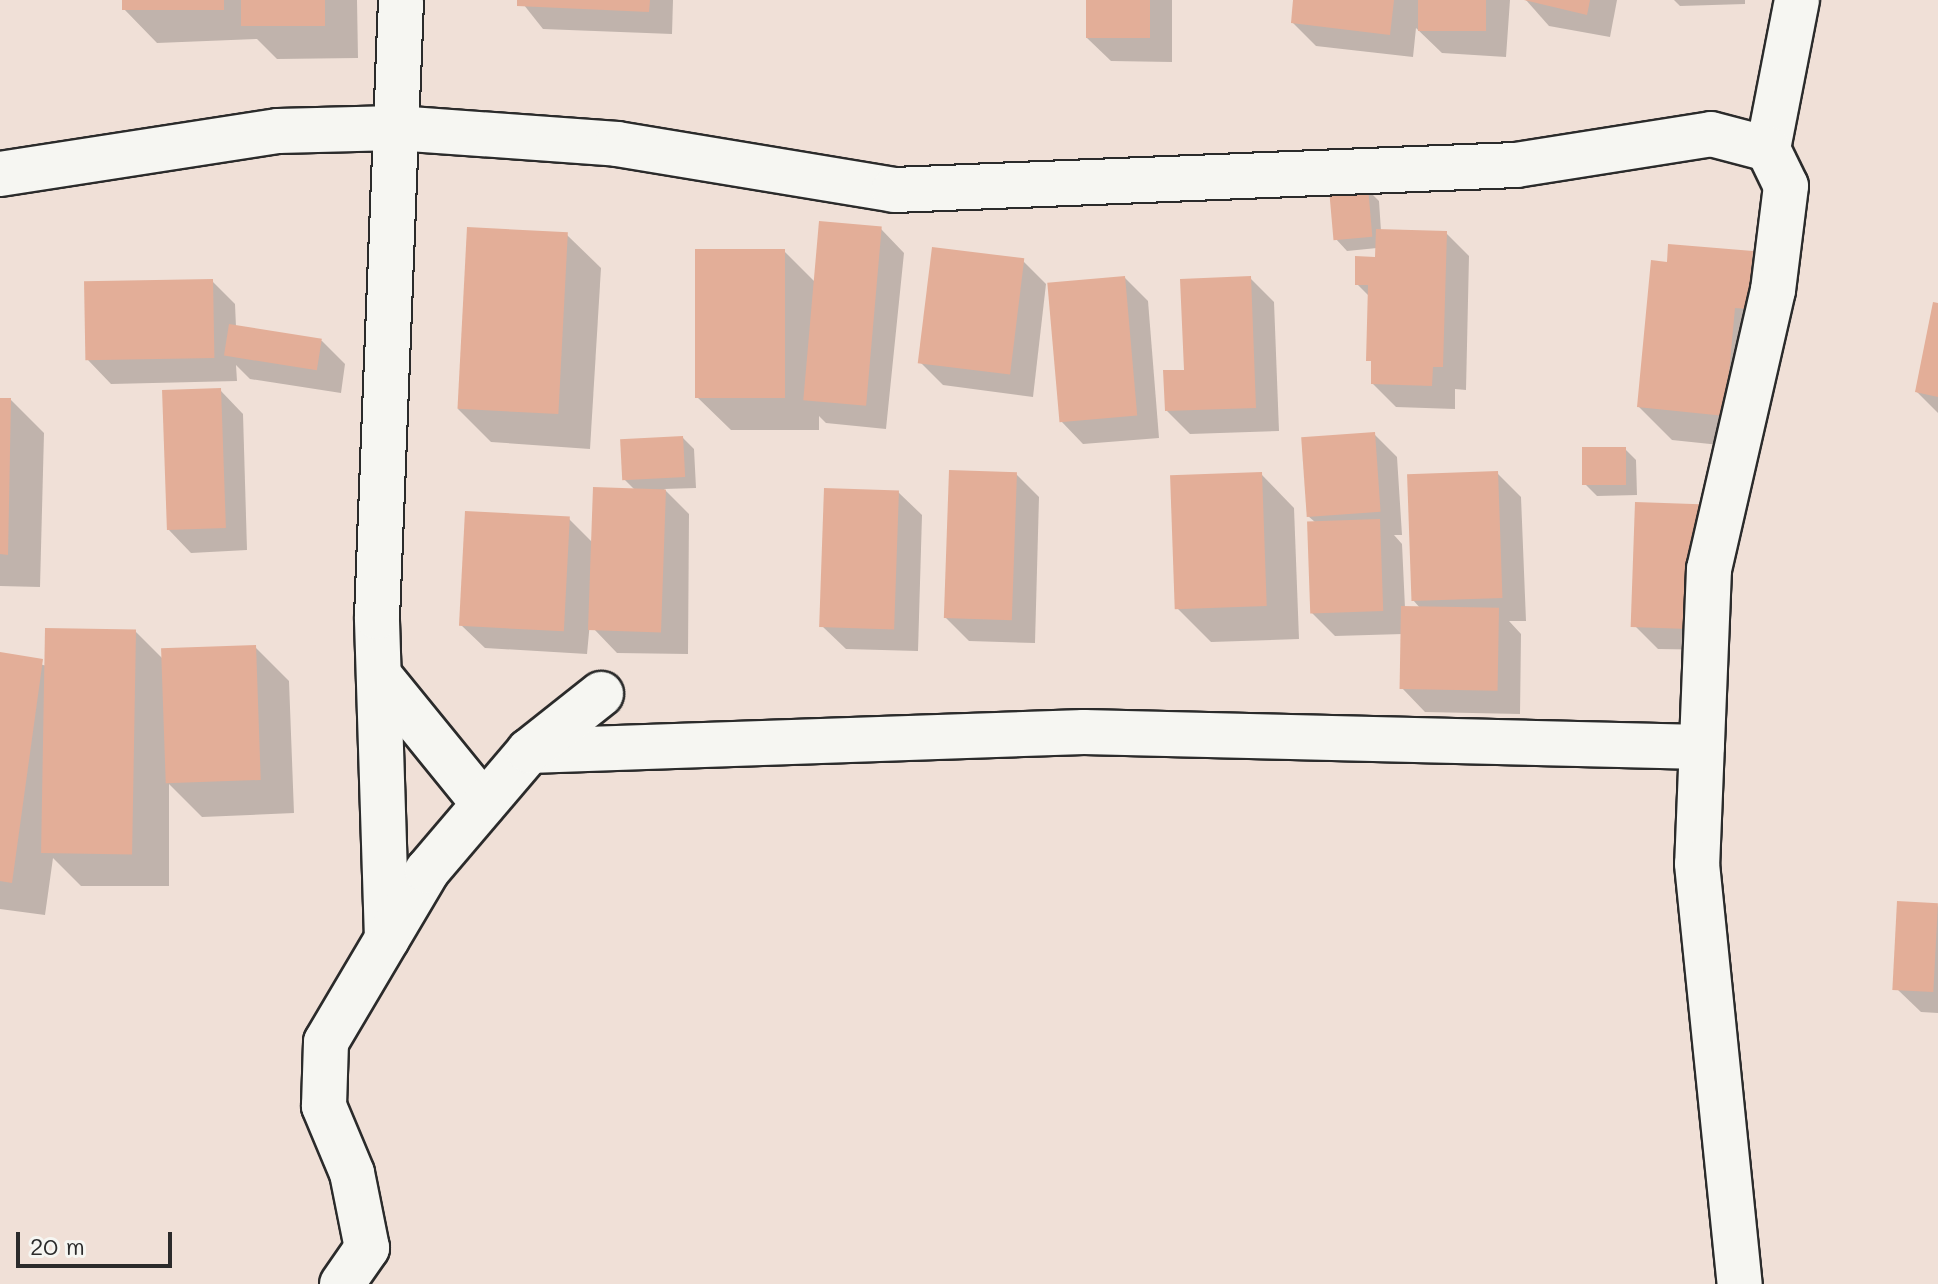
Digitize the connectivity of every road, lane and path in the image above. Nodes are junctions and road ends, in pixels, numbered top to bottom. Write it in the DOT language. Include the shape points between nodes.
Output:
graph roads {
  1 [pos="401,0"];
  2 [pos="1797,0"];
  3 [pos="396,128"];
  4 [pos="1768,149"];
  5 [pos="0,174"];
  6 [pos="379,675"];
  7 [pos="601,694"];
  8 [pos="1702,747"];
  9 [pos="529,751"];
  10 [pos="484,804"];
  11 [pos="387,939"];
  12 [pos="342,1284"];
  13 [pos="1740,1284"];
  1 -- 3 [label="street"];
  2 -- 4 [label="street"];
  3 -- 4 [label="street" via="617,144 894,190 1516,165 1711,134"];
  3 -- 5 [label="street" via="278,131"];
  3 -- 6 [label="street"];
  4 -- 8 [label="street" via="1786,186 1773,290 1709,569"];
  6 -- 10 [label="street"];
  6 -- 11 [label="street"];
  7 -- 9 [label="street"];
  8 -- 9 [label="street" via="1084,732"];
  8 -- 13 [label="street" via="1697,864"];
  9 -- 10 [label="street"];
  10 -- 11 [label="street" via="427,871"];
  11 -- 12 [label="street" via="326,1042 324,1106 352,1173 367,1248"];
}
